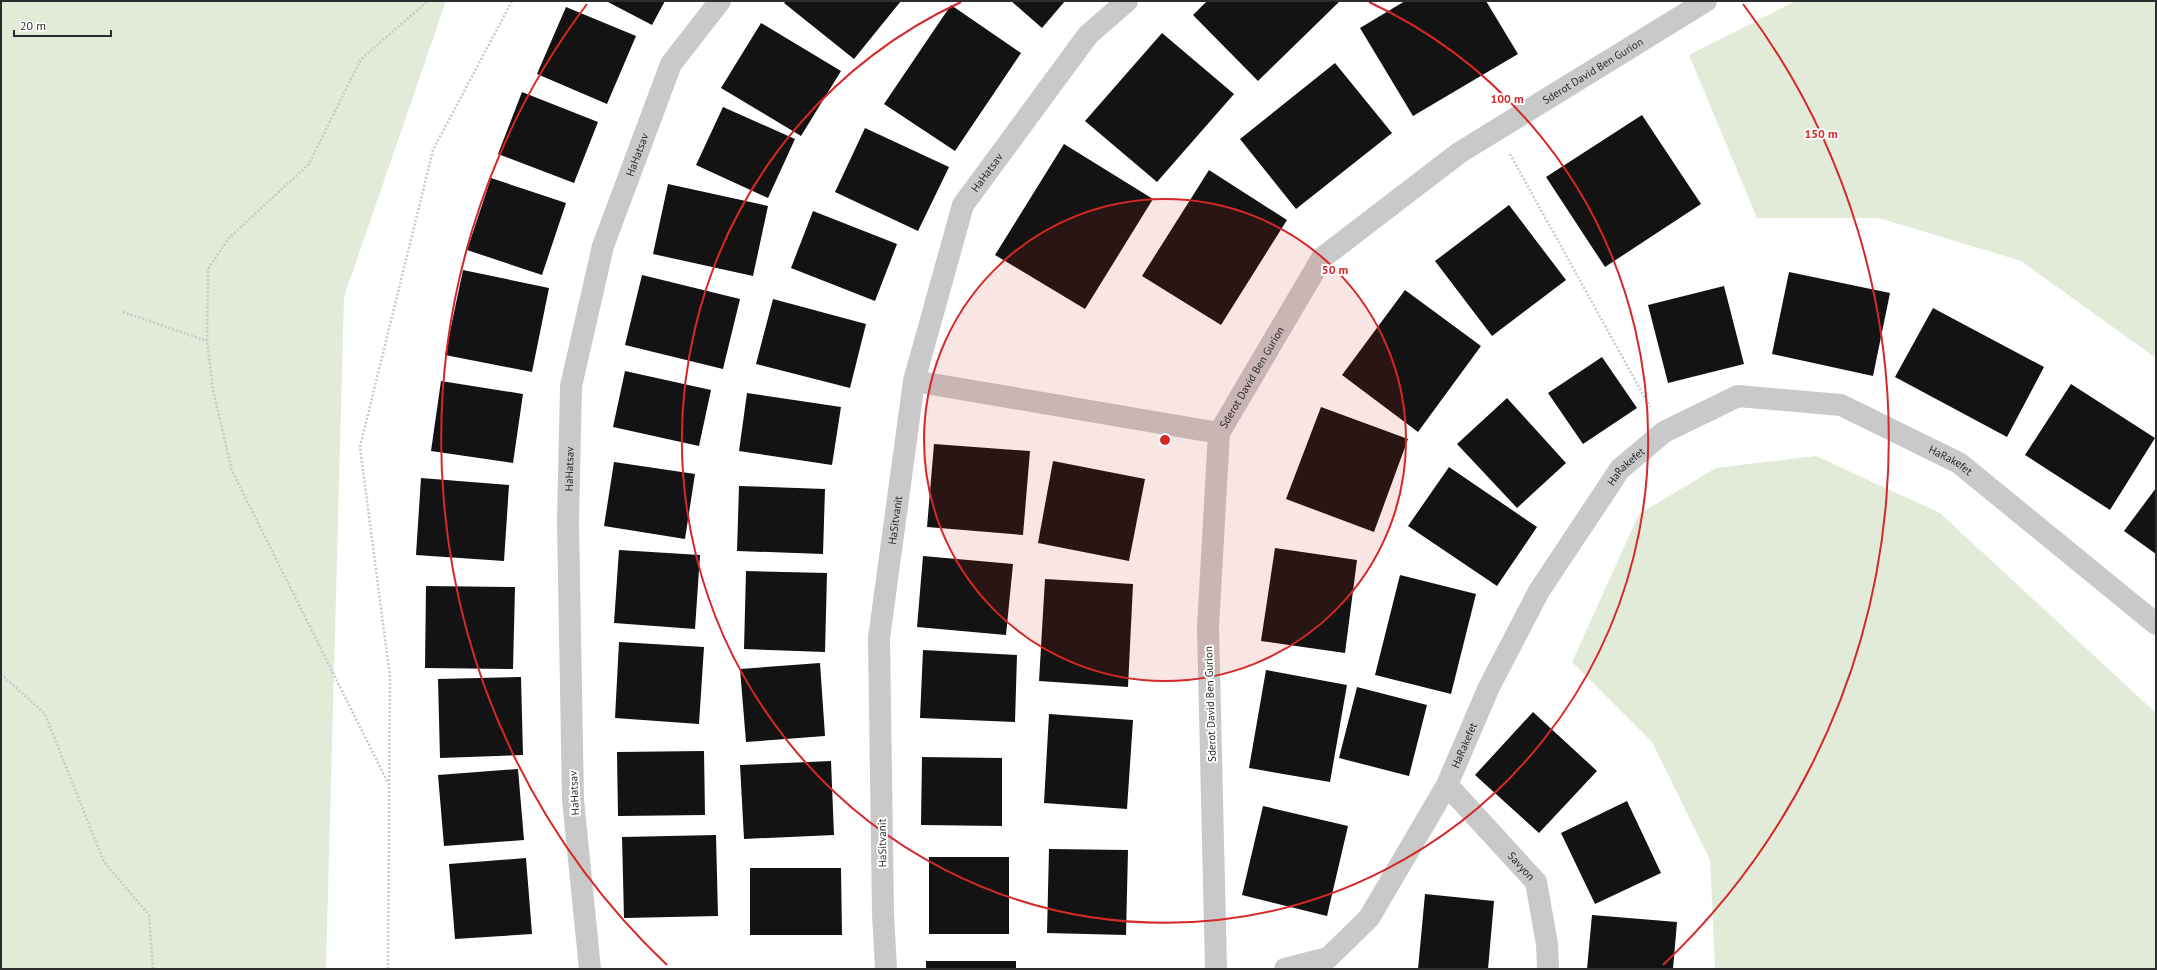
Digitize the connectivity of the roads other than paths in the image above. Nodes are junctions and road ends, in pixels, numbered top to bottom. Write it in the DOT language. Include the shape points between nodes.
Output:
graph roads {
  1 [pos="720,1"];
  2 [pos="1127,1"];
  3 [pos="1706,1"];
  4 [pos="914,381"];
  5 [pos="1219,432"];
  6 [pos="2156,624"];
  7 [pos="1447,785"];
  8 [pos="590,969"];
  9 [pos="886,969"];
  10 [pos="1216,969"];
  11 [pos="1285,969"];
  12 [pos="1548,969"];
  1 -- 8 [label="street, HaHatsav" via="671,64 603,246 571,386 568,522 573,800"];
  2 -- 4 [label="street, HaHatsav" via="1088,36 963,205"];
  3 -- 5 [label="street, Sderot David Ben Gurion" via="1459,152 1322,258"];
  4 -- 5 [label="street"];
  4 -- 9 [label="street, HaSitvanit" via="879,638"];
  5 -- 10 [label="street, Sderot David Ben Gurion" via="1208,627"];
  6 -- 7 [label="street, HaRakefet" via="1959,462 1841,405 1738,396 1664,432 1620,469 1539,591 1489,687"];
  7 -- 11 [label="street, HaRakefet" via="1369,918 1328,958"];
  7 -- 12 [label="street, Savyon" via="1536,882 1547,944"];
}
